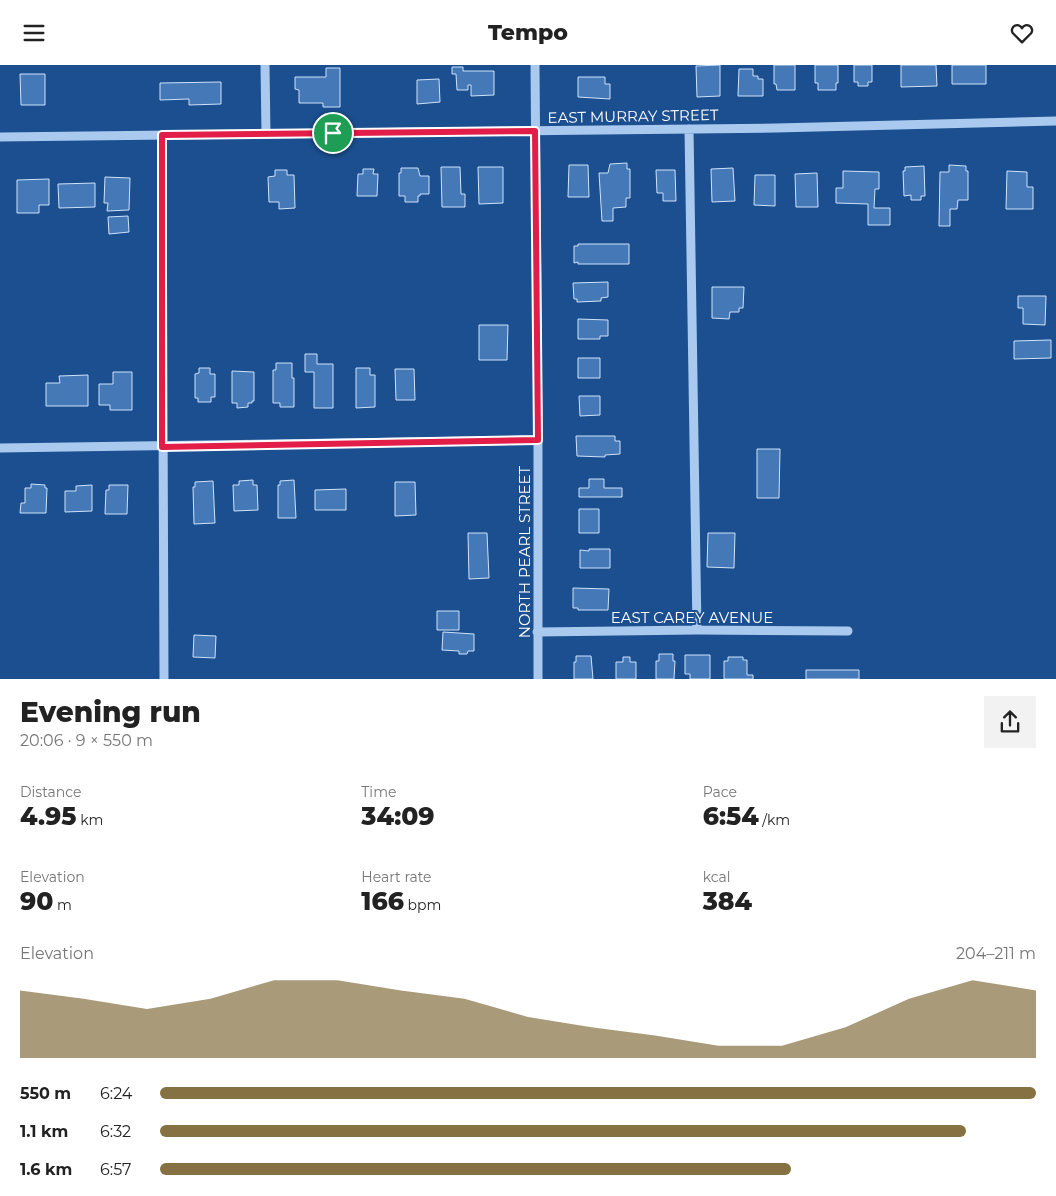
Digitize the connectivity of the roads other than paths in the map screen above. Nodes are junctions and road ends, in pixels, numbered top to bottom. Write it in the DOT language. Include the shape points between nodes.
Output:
graph roads {
  1 [pos="265,65"];
  2 [pos="534,65"];
  3 [pos="1056,121"];
  4 [pos="689,129"];
  5 [pos="535,131"];
  6 [pos="266,134"];
  7 [pos="162,135"];
  8 [pos="0,137"];
  9 [pos="538,440"];
  10 [pos="162,447"];
  11 [pos="0,449"];
  12 [pos="697,630"];
  13 [pos="848,631"];
  14 [pos="537,632"];
  15 [pos="164,679"];
  16 [pos="538,679"];
  1 -- 6 [label="street"];
  2 -- 5 [label="street, NORTH PEARL STREET"];
  3 -- 4 [label="street, EAST MURRAY STREET"];
  4 -- 5 [label="street, EAST MURRAY STREET"];
  4 -- 12 [label="street"];
  5 -- 6 [label="street, EAST MURRAY STREET"];
  5 -- 9 [label="street, NORTH PEARL STREET"];
  6 -- 7 [label="street, EAST MURRAY STREET"];
  7 -- 8 [label="street, EAST MURRAY STREET"];
  7 -- 10 [label="street"];
  9 -- 10 [label="street"];
  9 -- 14 [label="street, NORTH PEARL STREET"];
  10 -- 11 [label="street"];
  10 -- 15 [label="street"];
  12 -- 13 [label="street, EAST CAREY AVENUE"];
  12 -- 14 [label="street, EAST CAREY AVENUE"];
  14 -- 16 [label="street, NORTH PEARL STREET"];
}
